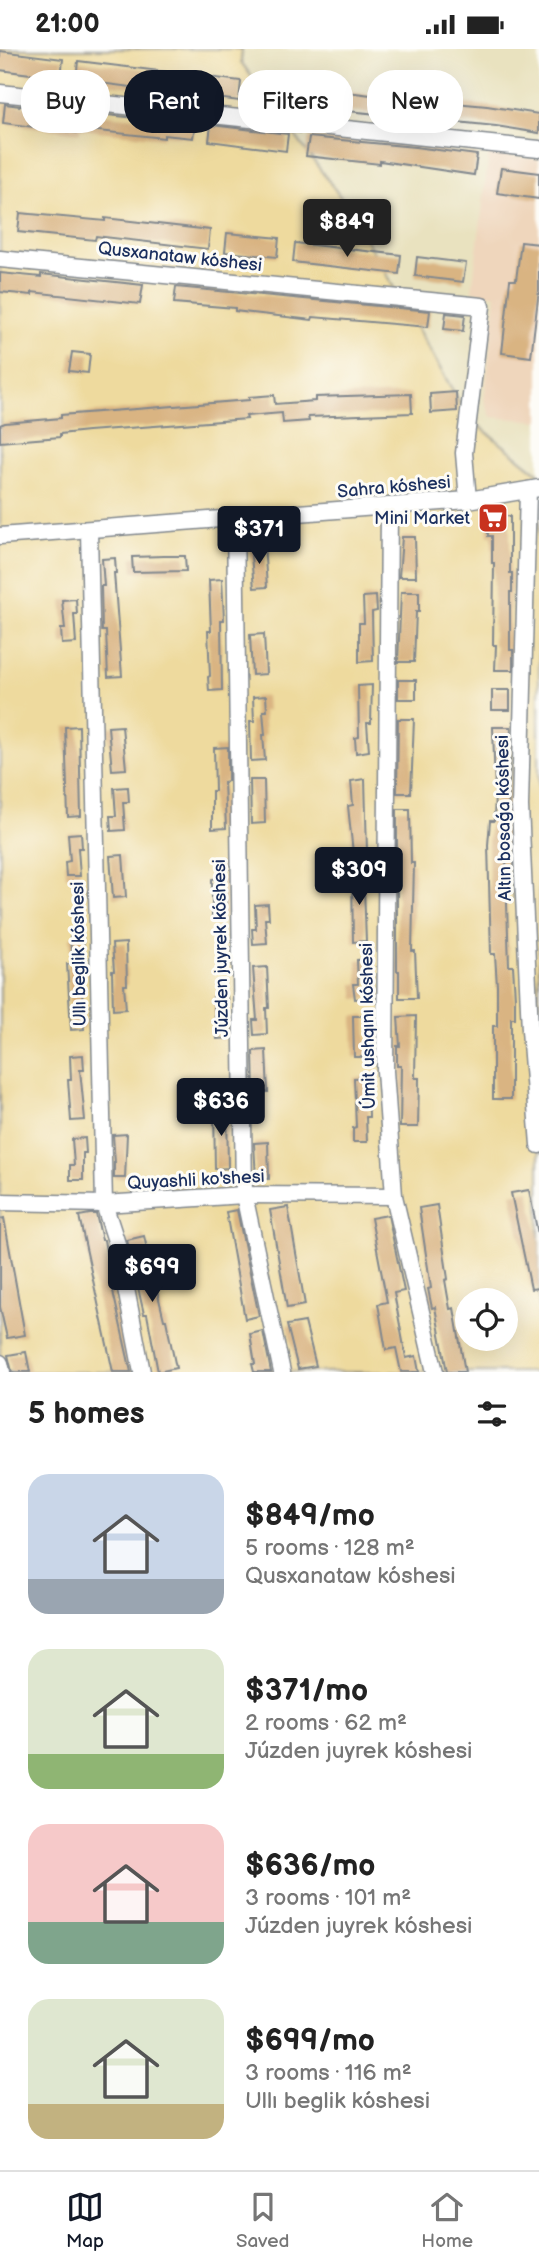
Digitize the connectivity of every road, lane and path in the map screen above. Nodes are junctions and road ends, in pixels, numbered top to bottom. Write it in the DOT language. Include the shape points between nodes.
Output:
graph roads {
  1 [pos="0,93"];
  2 [pos="539,149"];
  3 [pos="0,259"];
  4 [pos="533,489"];
  5 [pos="468,500"];
  6 [pos="389,506"];
  7 [pos="235,519"];
  8 [pos="89,531"];
  9 [pos="0,537"];
  10 [pos="539,1145"];
  11 [pos="244,1195"];
  12 [pos="394,1196"];
  13 [pos="0,1202"];
  14 [pos="104,1204"];
  15 [pos="0,1363"];
  16 [pos="2,1372"];
  17 [pos="142,1372"];
  18 [pos="282,1372"];
  19 [pos="435,1372"];
  1 -- 2 [label="street"];
  3 -- 5 [label="street, Qusxanataw kóshesi" via="482,306 464,453"];
  4 -- 5 [label="street, Sahra kóshesi"];
  4 -- 10 [label="street, Altın bosaǵa kóshesi" via="520,806"];
  5 -- 6 [label="street, Sahra kóshesi"];
  6 -- 7 [label="street, Sahra kóshesi"];
  6 -- 12 [label="street, Úmit ushqını kóshesi" via="385,1071"];
  7 -- 8 [label="street, Sahra kóshesi"];
  7 -- 11 [label="street, Júzden juyrek kóshesi"];
  8 -- 9 [label="street, Sahra kóshesi"];
  8 -- 14 [label="street, Ullı beglik kóshesi"];
  11 -- 12 [label="street, Quyashli ko'shesi"];
  11 -- 14 [label="street, Quyashli ko'shesi"];
  11 -- 18 [label="street, Júzden juyrek kóshesi"];
  12 -- 19 [label="street, Úmit ushqını kóshesi"];
  13 -- 14 [label="street, Quyashli ko'shesi"];
  14 -- 17 [label="street, Ullı beglik kóshesi" via="118,1247"];
  15 -- 16 [label="street"];
}
